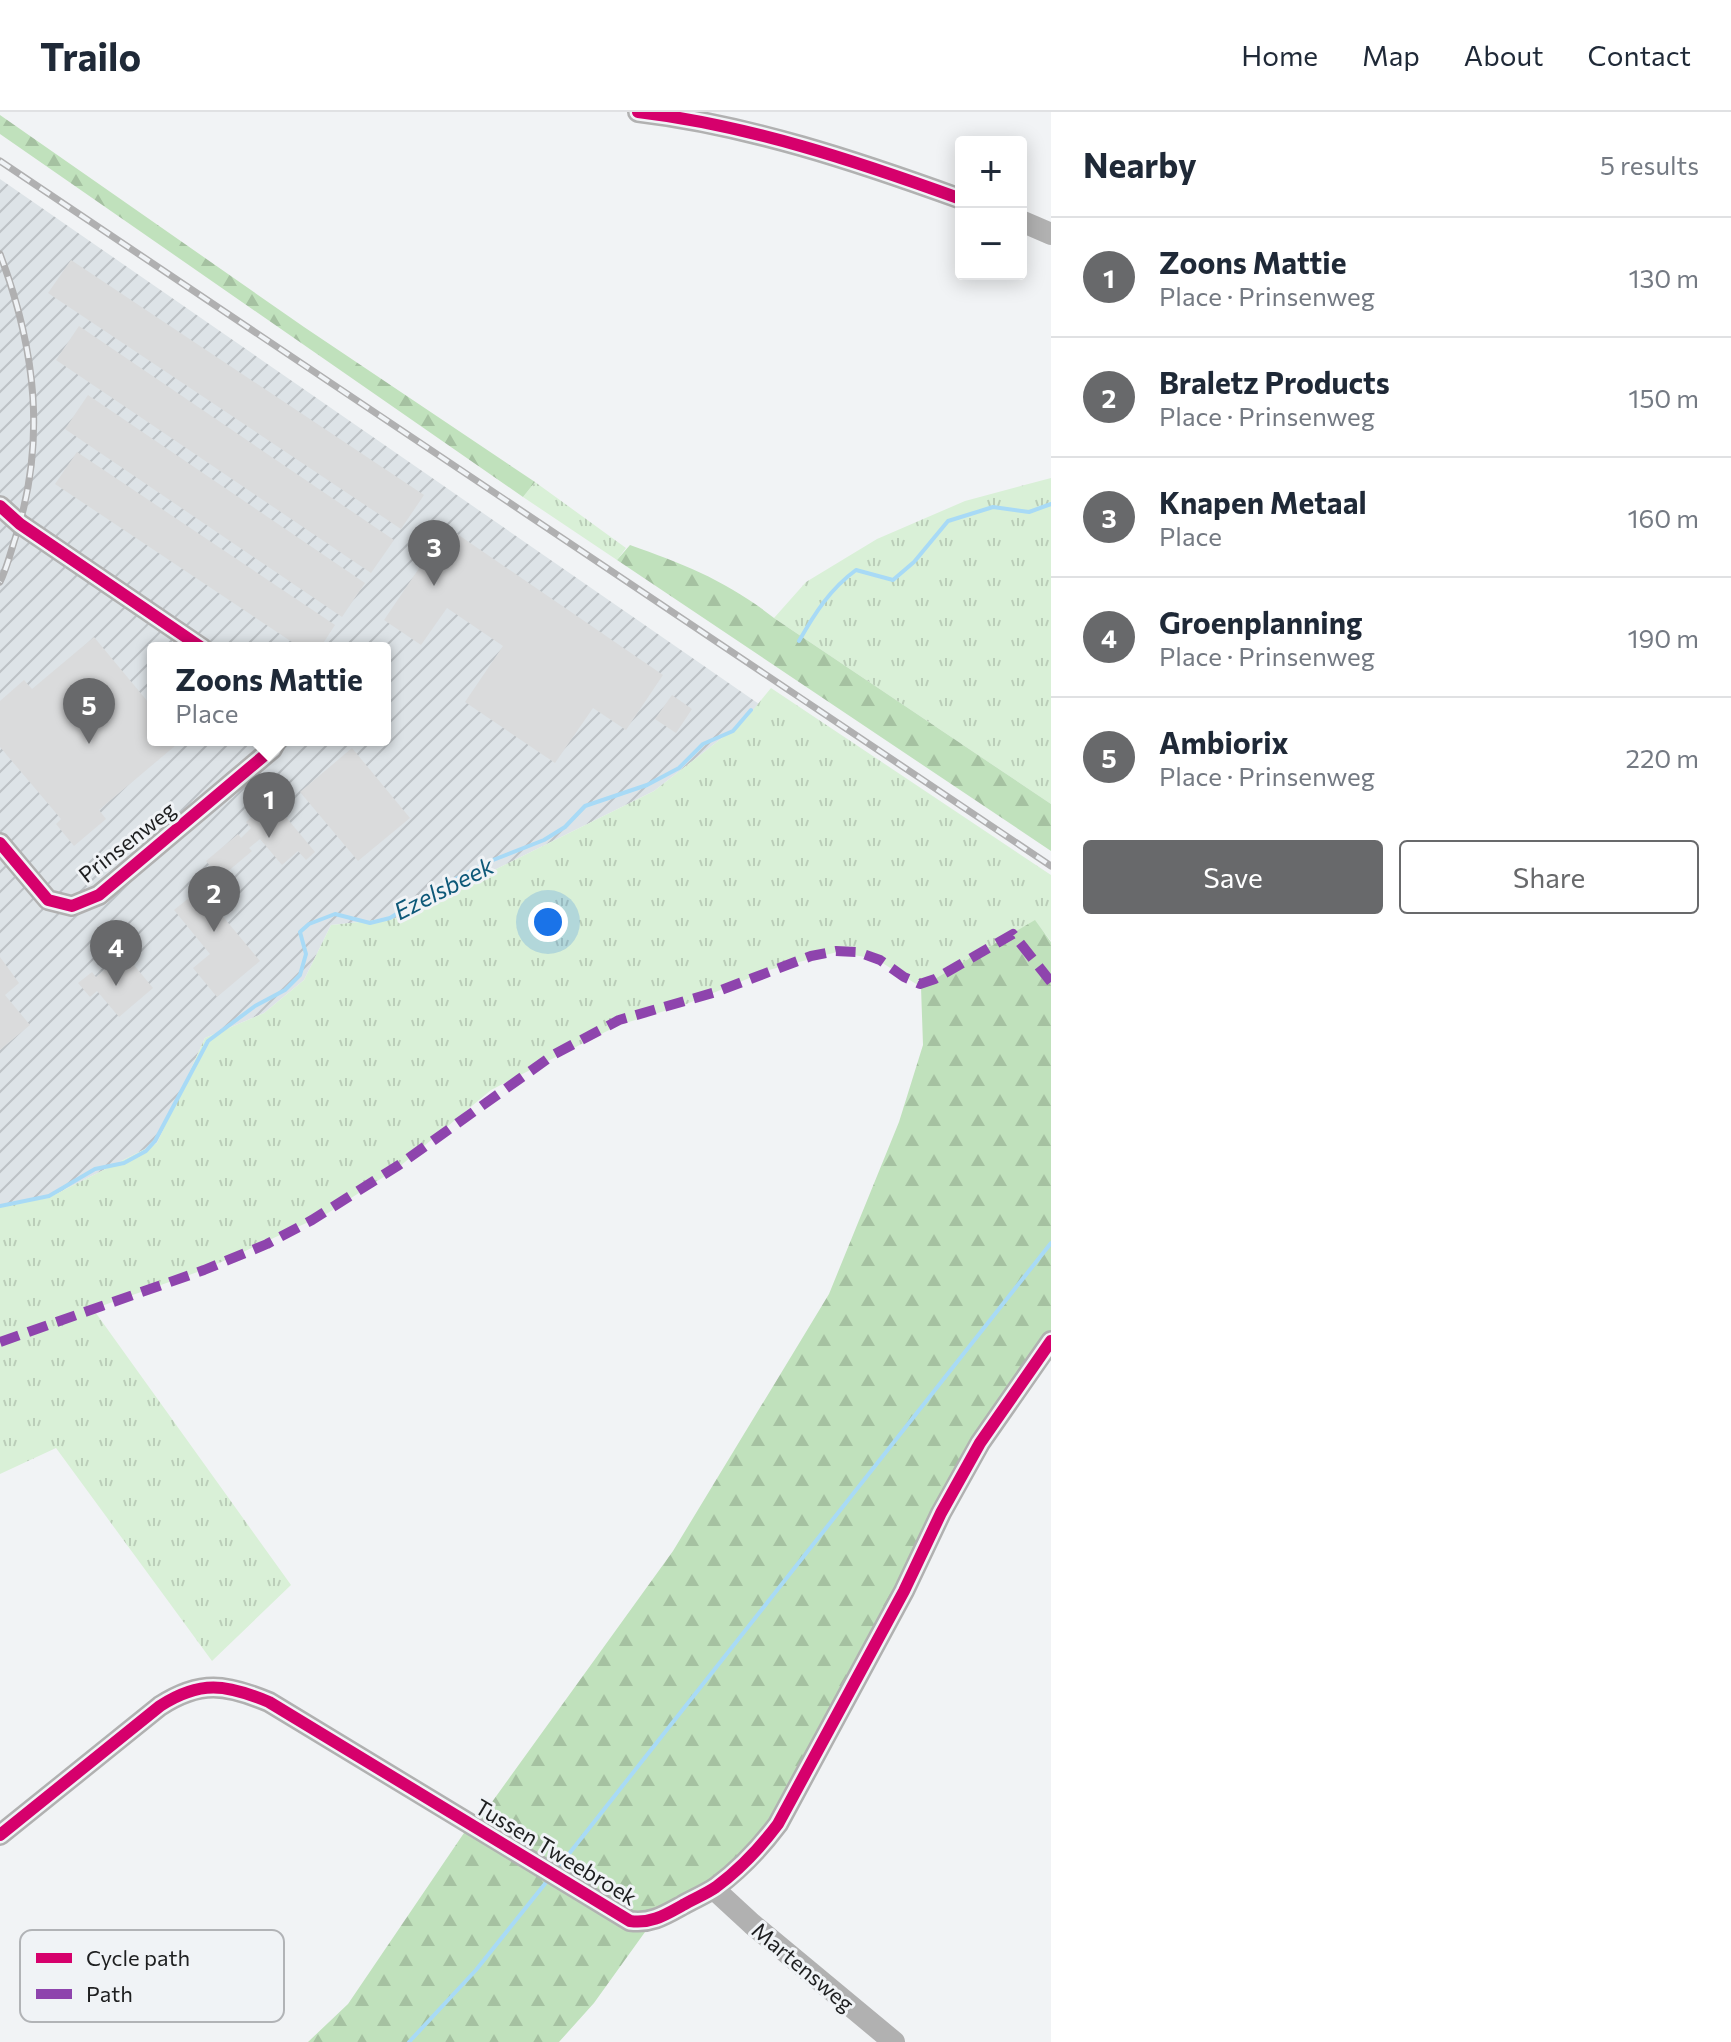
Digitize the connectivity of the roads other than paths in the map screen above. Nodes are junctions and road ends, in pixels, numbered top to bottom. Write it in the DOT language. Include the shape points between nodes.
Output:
graph roads {
  1 [pos="638,112"];
  2 [pos="955,197"];
  3 [pos="1027,224"];
  4 [pos="1051,234"];
  5 [pos="0,506"];
  6 [pos="193,642"];
  7 [pos="274,746"];
  8 [pos="0,843"];
  9 [pos="1051,1341"];
  10 [pos="0,1835"];
  11 [pos="714,1889"];
  12 [pos="894,2042"];
  1 -- 2 [label="street" via="750,133 871,166"];
  3 -- 4 [label="street"];
  5 -- 6 [label="street"];
  7 -- 8 [label="street, Prinsenweg" via="99,895 72,906 48,900"];
  9 -- 11 [label="street, Tussen Tweebroek" via="980,1443 778,1824"];
  10 -- 11 [label="street, Tussen Tweebroek" via="160,1706 178,1695 217,1686 269,1702 630,1921 644,1923 664,1916"];
  11 -- 12 [label="street, Martensweg"];
}
